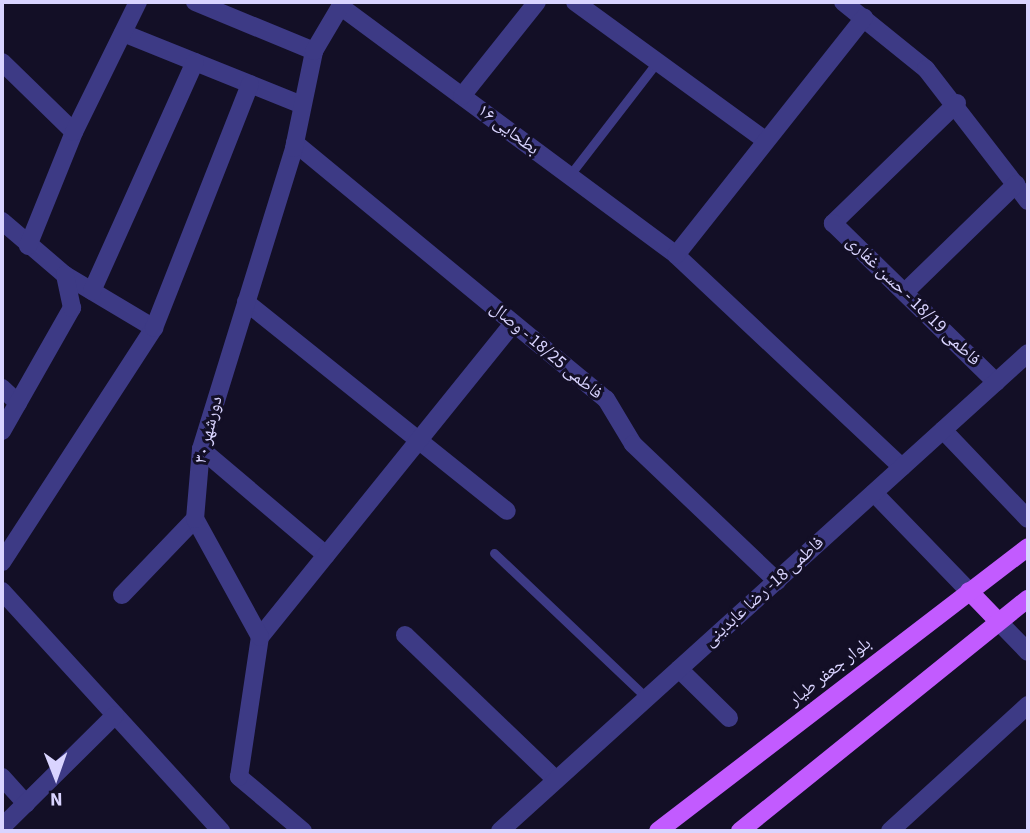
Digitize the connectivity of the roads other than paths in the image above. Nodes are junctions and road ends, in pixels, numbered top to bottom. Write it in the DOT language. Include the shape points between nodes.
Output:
graph roads {
  1 [pos="138,2"];
  2 [pos="195,2"];
  3 [pos="537,2"];
  4 [pos="575,2"];
  5 [pos="842,2"];
  6 [pos="342,4"];
  7 [pos="864,18"];
  8 [pos="123,33"];
  9 [pos="314,51"];
  10 [pos="2,62"];
  11 [pos="195,62"];
  12 [pos="657,62"];
  13 [pos="250,84"];
  14 [pos="461,96"];
  15 [pos="957,103"];
  16 [pos="302,105"];
  17 [pos="74,132"];
  18 [pos="766,141"];
  19 [pos="295,144"];
  20 [pos="569,176"];
  21 [pos="1016,184"];
  22 [pos="1028,201"];
  23 [pos="2,221"];
  24 [pos="28,246"];
  25 [pos="676,255"];
  26 [pos="65,275"];
  27 [pos="93,291"];
  28 [pos="905,292"];
  29 [pos="246,302"];
  30 [pos="513,324"];
  31 [pos="153,328"];
  32 [pos="1028,353"];
  33 [pos="996,382"];
  34 [pos="2,388"];
  35 [pos="18,403"];
  36 [pos="943,430"];
  37 [pos="2,431"];
  38 [pos="419,440"];
  39 [pos="201,449"];
  40 [pos="902,467"];
  41 [pos="874,493"];
  42 [pos="507,511"];
  43 [pos="195,519"];
  44 [pos="1028,519"];
  45 [pos="1028,548"];
  46 [pos="494,553"];
  47 [pos="326,555"];
  48 [pos="2,562"];
  49 [pos="776,581"];
  50 [pos="2,591"];
  51 [pos="969,591"];
  52 [pos="122,595"];
  53 [pos="1028,599"];
  54 [pos="998,621"];
  55 [pos="405,635"];
  56 [pos="260,637"];
  57 [pos="1028,652"];
  58 [pos="679,669"];
  59 [pos="646,698"];
  60 [pos="1028,705"];
  61 [pos="115,715"];
  62 [pos="729,718"];
  63 [pos="2,777"];
  64 [pos="556,780"];
  65 [pos="26,804"];
  66 [pos="2,827"];
  67 [pos="221,831"];
  68 [pos="303,831"];
  69 [pos="500,831"];
  70 [pos="658,831"];
  71 [pos="740,831"];
  72 [pos="890,831"];
  1 -- 8 [label="street"];
  2 -- 9 [label="street"];
  3 -- 14 [label="street"];
  4 -- 12 [label="street"];
  5 -- 7 [label="street"];
  6 -- 9 [label="street, دورشهر ۳۰"];
  6 -- 14 [label="street, بطحایی ۱۶"];
  7 -- 15 [label="street" via="898,42"];
  7 -- 18 [label="street"];
  8 -- 11 [label="street"];
  8 -- 17 [label="street"];
  9 -- 16 [label="street, دورشهر ۳۰"];
  10 -- 17 [label="street"];
  11 -- 13 [label="street"];
  11 -- 27 [label="street"];
  12 -- 18 [label="street"];
  12 -- 20 [label="lane"];
  13 -- 16 [label="street"];
  13 -- 31 [label="street"];
  14 -- 20 [label="street, بطحایی ۱۶"];
  15 -- 21 [label="street"];
  15 -- 28 [label="street, فاطمی 18/19 - حسن غفاری" via="833,223"];
  16 -- 19 [label="street, دورشهر ۳۰"];
  17 -- 24 [label="street"];
  18 -- 25 [label="street"];
  19 -- 29 [label="street, دورشهر ۳۰"];
  19 -- 30 [label="street, فاطمی 18/25 - وصال"];
  20 -- 25 [label="street, بطحایی ۱۶"];
  21 -- 22 [label="street"];
  21 -- 28 [label="street"];
  23 -- 24 [label="street"];
  24 -- 26 [label="street"];
  25 -- 40 [label="street, بطحایی ۱۶"];
  26 -- 27 [label="street"];
  26 -- 35 [label="street" via="72,308"];
  27 -- 31 [label="street"];
  28 -- 33 [label="street, فاطمی 18/19 - حسن غفاری"];
  29 -- 38 [label="street"];
  29 -- 39 [label="street, دورشهر ۳۰"];
  30 -- 38 [label="street"];
  30 -- 49 [label="street, فاطمی 18/25 - وصال" via="606,399 633,444"];
  31 -- 48 [label="street"];
  32 -- 33 [label="street, فاطمی 18- رضا عابدینی"];
  33 -- 36 [label="street, فاطمی 18- رضا عابدینی"];
  34 -- 35 [label="street"];
  35 -- 37 [label="street"];
  36 -- 40 [label="street, فاطمی 18- رضا عابدینی"];
  36 -- 44 [label="street"];
  38 -- 42 [label="street"];
  38 -- 47 [label="street"];
  39 -- 43 [label="street, دورشهر ۳۰"];
  39 -- 47 [label="street"];
  40 -- 41 [label="street, فاطمی 18- رضا عابدینی"];
  41 -- 49 [label="street, فاطمی 18- رضا عابدینی"];
  41 -- 51 [label="street"];
  43 -- 52 [label="street"];
  43 -- 56 [label="street"];
  45 -- 51 [label="main road, بلوار جعفر طیار"];
  46 -- 59 [label="lane"];
  47 -- 56 [label="street"];
  49 -- 58 [label="street, فاطمی 18- رضا عابدینی"];
  50 -- 61 [label="street"];
  51 -- 54 [label="main road"];
  51 -- 70 [label="main road, بلوار جعفر طیار"];
  53 -- 54 [label="main road"];
  54 -- 57 [label="street"];
  54 -- 71 [label="main road"];
  55 -- 64 [label="street"];
  56 -- 68 [label="street" via="239,777"];
  58 -- 59 [label="street, فاطمی 18- رضا عابدینی"];
  58 -- 62 [label="street"];
  59 -- 64 [label="street, فاطمی 18- رضا عابدینی"];
  60 -- 72 [label="street"];
  61 -- 65 [label="street"];
  61 -- 67 [label="street"];
  63 -- 65 [label="street"];
  64 -- 69 [label="street, فاطمی 18- رضا عابدینی"];
  65 -- 66 [label="street"];
}
